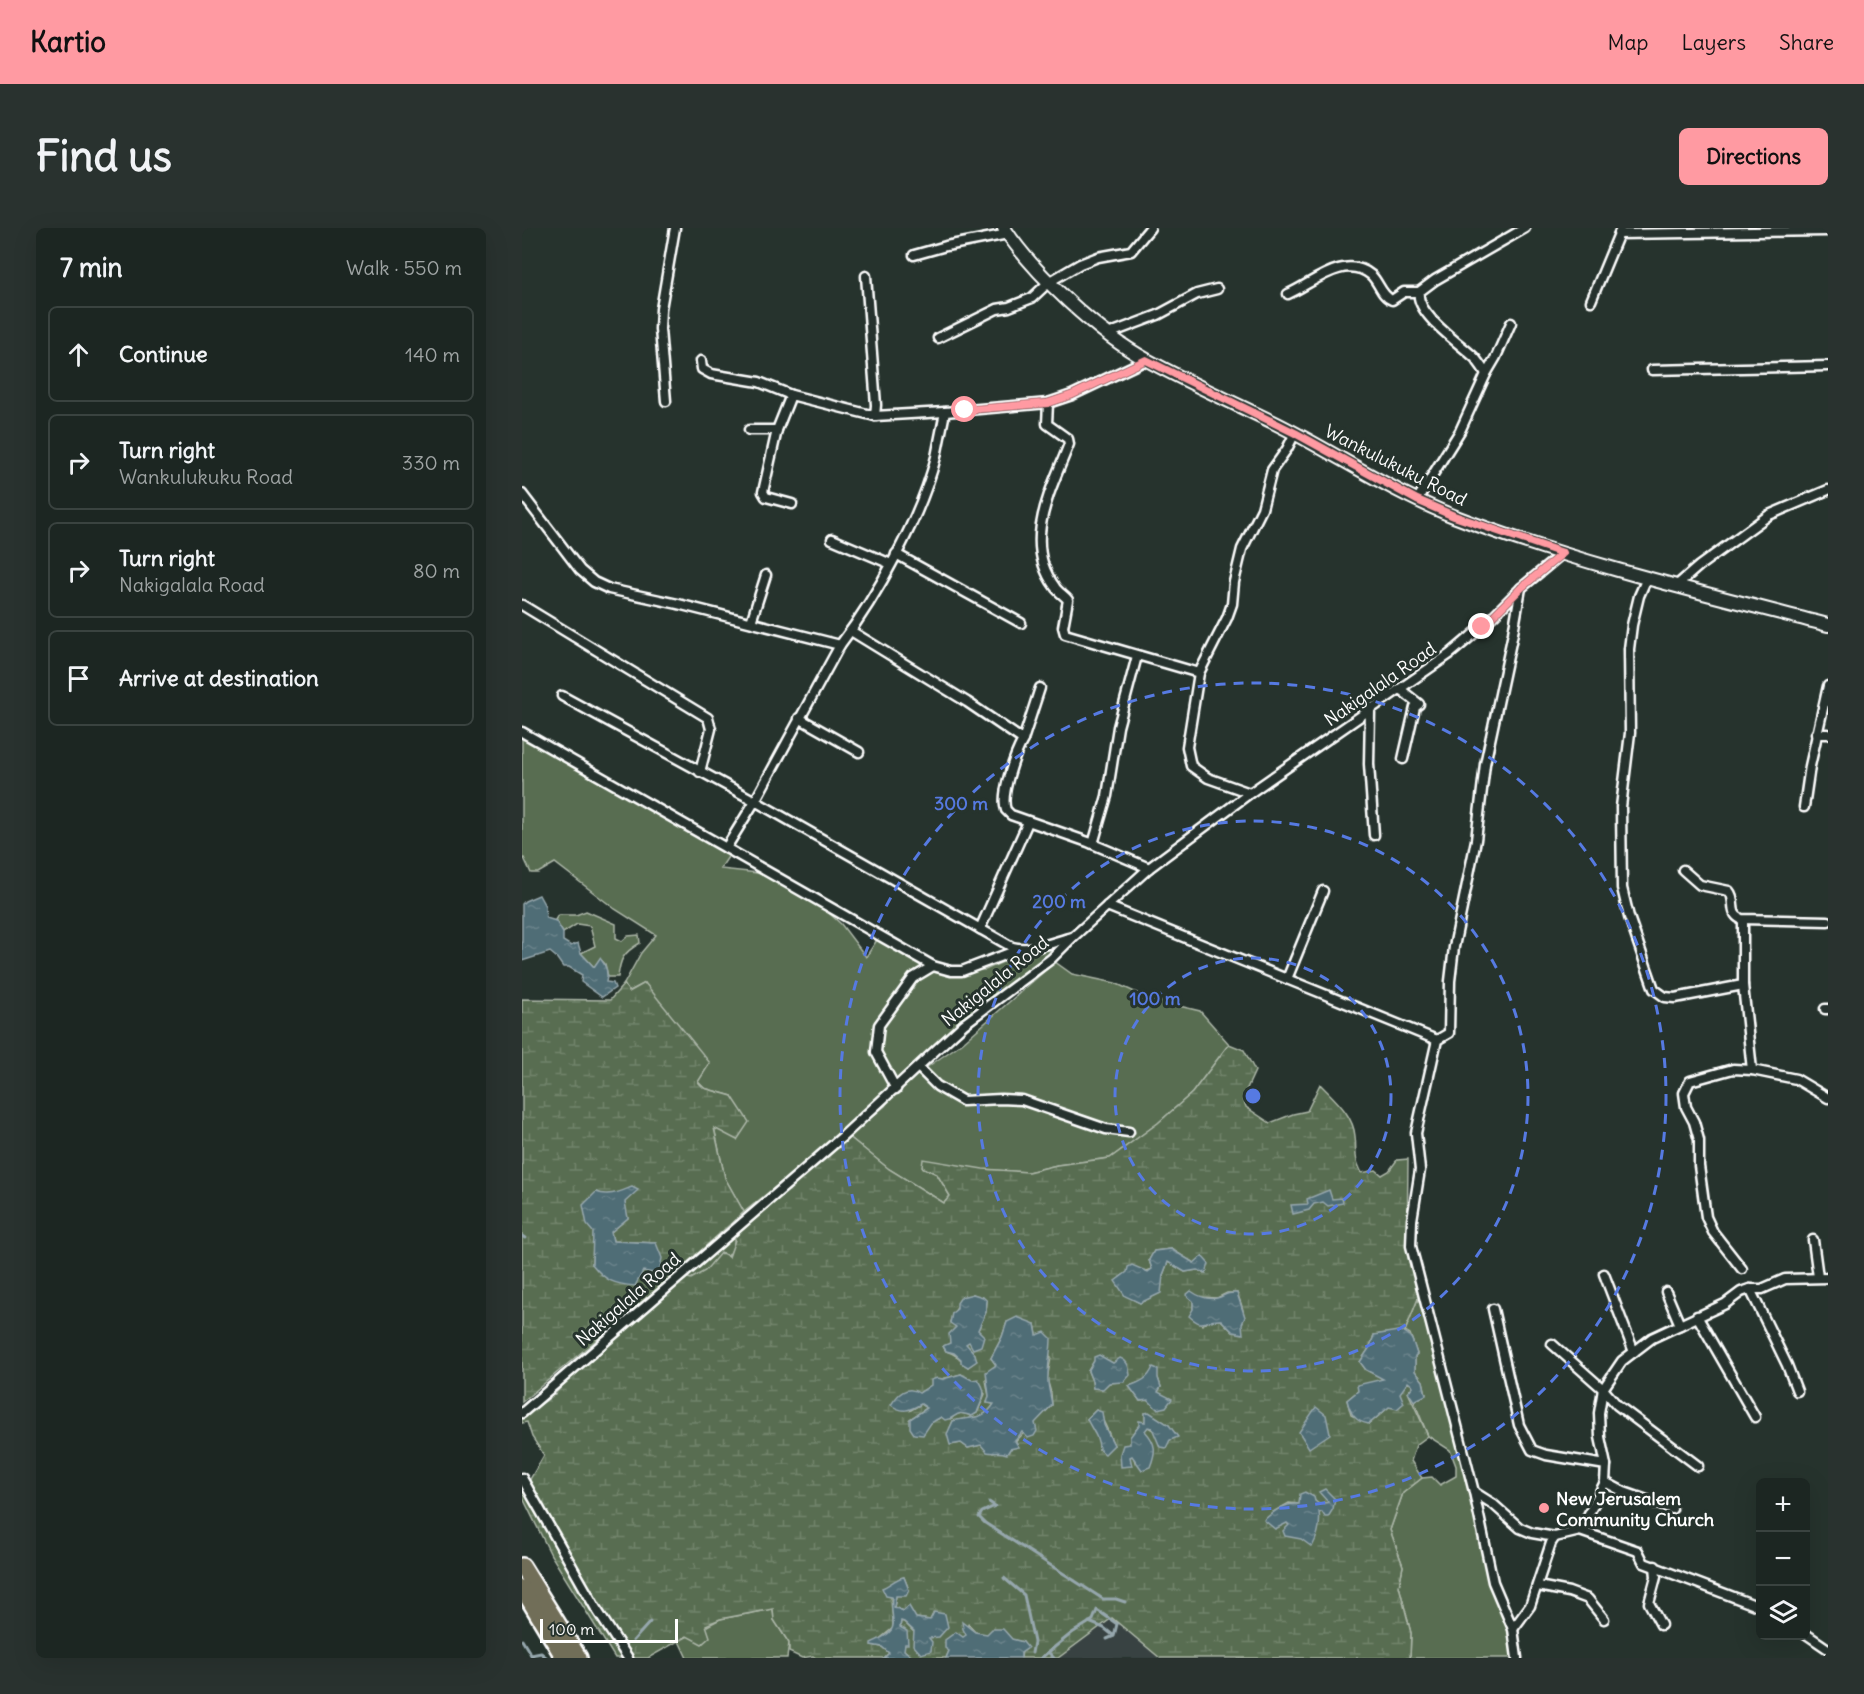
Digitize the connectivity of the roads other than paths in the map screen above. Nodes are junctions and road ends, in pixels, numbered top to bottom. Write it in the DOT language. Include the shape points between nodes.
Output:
graph roads {
  1 [pos="675,228"];
  2 [pos="1150,228"];
  3 [pos="1525,228"];
  4 [pos="1006,231"];
  5 [pos="1621,231"];
  6 [pos="1828,231"];
  7 [pos="914,255"];
  8 [pos="866,276"];
  9 [pos="1049,282"];
  10 [pos="1216,290"];
  11 [pos="1419,292"];
  12 [pos="1288,294"];
  13 [pos="1592,301"];
  14 [pos="1511,323"];
  15 [pos="1108,334"];
  16 [pos="938,338"];
  17 [pos="1146,360"];
  18 [pos="701,361"];
  19 [pos="1828,366"];
  20 [pos="1652,370"];
  21 [pos="1486,374"];
  22 [pos="791,395"];
  23 [pos="666,401"];
  24 [pos="1048,403"];
  25 [pos="945,412"];
  26 [pos="875,416"];
  27 [pos="749,430"];
  28 [pos="777,430"];
  29 [pos="1295,433"];
  30 [pos="1828,490"];
  31 [pos="522,494"];
  32 [pos="1417,500"];
  33 [pos="792,504"];
  34 [pos="832,539"];
  35 [pos="1563,553"];
  36 [pos="896,554"];
  37 [pos="891,564"];
  38 [pos="766,575"];
  39 [pos="1647,578"];
  40 [pos="1676,586"];
  41 [pos="1521,588"];
  42 [pos="522,605"];
  43 [pos="751,622"];
  44 [pos="1021,624"];
  45 [pos="1828,625"];
  46 [pos="851,631"];
  47 [pos="840,645"];
  48 [pos="1137,656"];
  49 [pos="1198,673"];
  50 [pos="1828,686"];
  51 [pos="1040,687"];
  52 [pos="1400,690"];
  53 [pos="562,696"];
  54 [pos="1370,711"];
  55 [pos="799,718"];
  56 [pos="522,732"];
  57 [pos="1816,734"];
  58 [pos="1828,734"];
  59 [pos="1023,740"];
  60 [pos="859,752"];
  61 [pos="1403,759"];
  62 [pos="700,772"];
  63 [pos="1250,794"];
  64 [pos="755,801"];
  65 [pos="1804,807"];
  66 [pos="1028,822"];
  67 [pos="1374,835"];
  68 [pos="1093,844"];
  69 [pos="726,848"];
  70 [pos="1149,868"];
  71 [pos="1683,870"];
  72 [pos="1323,891"];
  73 [pos="1107,906"];
  74 [pos="1743,920"];
  75 [pos="1828,921"];
  76 [pos="980,929"];
  77 [pos="1073,937"];
  78 [pos="1020,949"];
  79 [pos="933,966"];
  80 [pos="1287,979"];
  81 [pos="1743,985"];
  82 [pos="1437,1040"];
  83 [pos="919,1068"];
  84 [pos="1752,1070"];
  85 [pos="896,1089"];
  86 [pos="1828,1098"];
  87 [pos="1129,1132"];
  88 [pos="1813,1240"];
  89 [pos="1742,1269"];
  90 [pos="1604,1274"];
  91 [pos="1818,1277"];
  92 [pos="1828,1278"];
  93 [pos="1750,1289"];
  94 [pos="1666,1292"];
  95 [pos="1492,1309"];
  96 [pos="1697,1316"];
  97 [pos="1680,1325"];
  98 [pos="1552,1344"];
  99 [pos="1634,1352"];
  100 [pos="1603,1389"];
  101 [pos="1797,1391"];
  102 [pos="522,1413"];
  103 [pos="1755,1417"];
  104 [pos="1606,1465"];
  105 [pos="1698,1466"];
  106 [pos="522,1478"];
  107 [pos="1605,1482"];
  108 [pos="1474,1491"];
  109 [pos="1672,1509"];
  110 [pos="1580,1531"];
  111 [pos="1555,1537"];
  112 [pos="522,1566"];
  113 [pos="1655,1566"];
  114 [pos="1538,1586"];
  115 [pos="522,1588"];
  116 [pos="1756,1605"];
  117 [pos="1604,1619"];
  118 [pos="1661,1625"];
  119 [pos="1513,1629"];
  120 [pos="1810,1637"];
  121 [pos="1828,1649"];
  122 [pos="564,1658"];
  123 [pos="579,1658"];
  124 [pos="628,1658"];
  125 [pos="1517,1658"];
  1 -- 23 [label="street" via="661,309"];
  2 -- 9 [label="street" via="1131,251 1098,257"];
  3 -- 11 [label="street"];
  4 -- 7 [label="street"];
  4 -- 9 [label="main road, Wankulukuku Road"];
  5 -- 6 [label="street"];
  5 -- 13 [label="street"];
  8 -- 26 [label="street"];
  9 -- 15 [label="main road, Wankulukuku Road"];
  9 -- 16 [label="street" via="1032,298 997,309"];
  10 -- 15 [label="street" via="1197,294 1158,315"];
  11 -- 12 [label="street" via="1404,292 1392,300 1373,277 1349,267 1335,269"];
  11 -- 21 [label="street" via="1420,304 1428,314"];
  14 -- 21 [label="street"];
  15 -- 17 [label="main road, Wankulukuku Road"];
  17 -- 24 [label="street"];
  17 -- 29 [label="main road, Wankulukuku Road"];
  18 -- 22 [label="street" via="702,369 711,374 759,382"];
  19 -- 20 [label="street"];
  21 -- 32 [label="street" via="1460,431"];
  22 -- 26 [label="street"];
  22 -- 28 [label="street"];
  24 -- 25 [label="street"];
  24 -- 48 [label="street" via="1047,424 1068,439 1069,444 1042,516 1039,540 1050,578 1068,600 1064,630 1069,636"];
  25 -- 26 [label="street"];
  25 -- 36 [label="street" via="920,504"];
  27 -- 28 [label="street"];
  28 -- 33 [label="street" via="763,492 766,497"];
  29 -- 32 [label="main road, Wankulukuku Road"];
  29 -- 49 [label="street" via="1272,470 1262,508 1242,549 1227,618"];
  30 -- 40 [label="street" via="1769,515"];
  31 -- 43 [label="street" via="580,570 594,582 609,589"];
  32 -- 35 [label="main road, Wankulukuku Road"];
  34 -- 37 [label="street"];
  35 -- 39 [label="main road, Wankulukuku Road"];
  35 -- 41 [label="street, Nakigalala Road"];
  36 -- 37 [label="street"];
  36 -- 44 [label="street"];
  37 -- 46 [label="street"];
  38 -- 43 [label="street"];
  39 -- 40 [label="main road, Wankulukuku Road"];
  39 -- 81 [label="street" via="1632,625 1630,733 1621,807 1622,888 1654,989 1665,997 1676,998"];
  40 -- 45 [label="main road, Wankulukuku Road"];
  41 -- 52 [label="street, Nakigalala Road" via="1465,643"];
  41 -- 82 [label="street" via="1485,764 1476,840 1454,947 1450,1028"];
  42 -- 62 [label="street" via="708,718 711,729"];
  43 -- 47 [label="street"];
  46 -- 47 [label="street"];
  46 -- 59 [label="street"];
  47 -- 55 [label="street"];
  48 -- 49 [label="street"];
  48 -- 68 [label="street"];
  49 -- 63 [label="street" via="1187,747 1191,766 1208,778"];
  50 -- 57 [label="street"];
  51 -- 59 [label="street"];
  52 -- 54 [label="street, Nakigalala Road"];
  52 -- 61 [label="street" via="1419,704 1415,707"];
  53 -- 62 [label="street"];
  54 -- 63 [label="street, Nakigalala Road"];
  54 -- 67 [label="street" via="1369,775"];
  55 -- 60 [label="street"];
  55 -- 64 [label="street"];
  56 -- 69 [label="street"];
  57 -- 58 [label="street"];
  57 -- 65 [label="street"];
  59 -- 66 [label="street" via="1004,804 1011,815"];
  62 -- 64 [label="street"];
  63 -- 70 [label="street, Nakigalala Road"];
  64 -- 69 [label="street"];
  64 -- 76 [label="street"];
  66 -- 68 [label="street"];
  66 -- 76 [label="street"];
  68 -- 70 [label="street"];
  69 -- 79 [label="street"];
  70 -- 73 [label="street, Nakigalala Road"];
  71 -- 74 [label="street" via="1700,885 1729,891 1733,913"];
  72 -- 80 [label="street"];
  73 -- 77 [label="street, Nakigalala Road"];
  73 -- 80 [label="street"];
  74 -- 75 [label="street"];
  74 -- 81 [label="street"];
  76 -- 78 [label="street"];
  77 -- 78 [label="street"];
  77 -- 83 [label="street, Nakigalala Road" via="1051,959 964,1024"];
  78 -- 79 [label="street" via="962,971"];
  79 -- 85 [label="street" via="913,978 879,1025 876,1052"];
  80 -- 82 [label="street"];
  81 -- 84 [label="street"];
  82 -- 108 [label="street" via="1416,1133 1420,1170 1411,1246"];
  83 -- 85 [label="street, Nakigalala Road"];
  83 -- 87 [label="street" via="937,1086 963,1101 1022,1100 1106,1129"];
  84 -- 86 [label="street" via="1796,1079"];
  84 -- 89 [label="street" via="1734,1069 1690,1081 1684,1093 1699,1140 1706,1217"];
  85 -- 102 [label="street, Nakigalala Road"];
  88 -- 91 [label="street"];
  90 -- 99 [label="street"];
  91 -- 92 [label="street"];
  91 -- 93 [label="street" via="1785,1279 1762,1289"];
  93 -- 96 [label="street"];
  93 -- 101 [label="street"];
  94 -- 97 [label="street"];
  95 -- 104 [label="street" via="1519,1425 1532,1450"];
  96 -- 97 [label="street"];
  96 -- 103 [label="street"];
  97 -- 99 [label="street"];
  98 -- 100 [label="street"];
  99 -- 100 [label="street" via="1622,1361"];
  100 -- 104 [label="street" via="1599,1413"];
  100 -- 105 [label="street" via="1617,1405"];
  104 -- 107 [label="street"];
  106 -- 124 [label="street"];
  107 -- 109 [label="street"];
  107 -- 110 [label="street"];
  108 -- 111 [label="street" via="1520,1528"];
  108 -- 119 [label="street" via="1493,1582"];
  110 -- 111 [label="street"];
  110 -- 113 [label="street" via="1638,1551 1644,1563"];
  111 -- 114 [label="street" via="1540,1569"];
  112 -- 123 [label="highway"];
  113 -- 116 [label="street"];
  113 -- 118 [label="street" via="1649,1603"];
  114 -- 117 [label="street" via="1588,1599"];
  114 -- 119 [label="street" via="1530,1606"];
  115 -- 122 [label="highway"];
  119 -- 125 [label="street"];
  120 -- 121 [label="street"];
}
